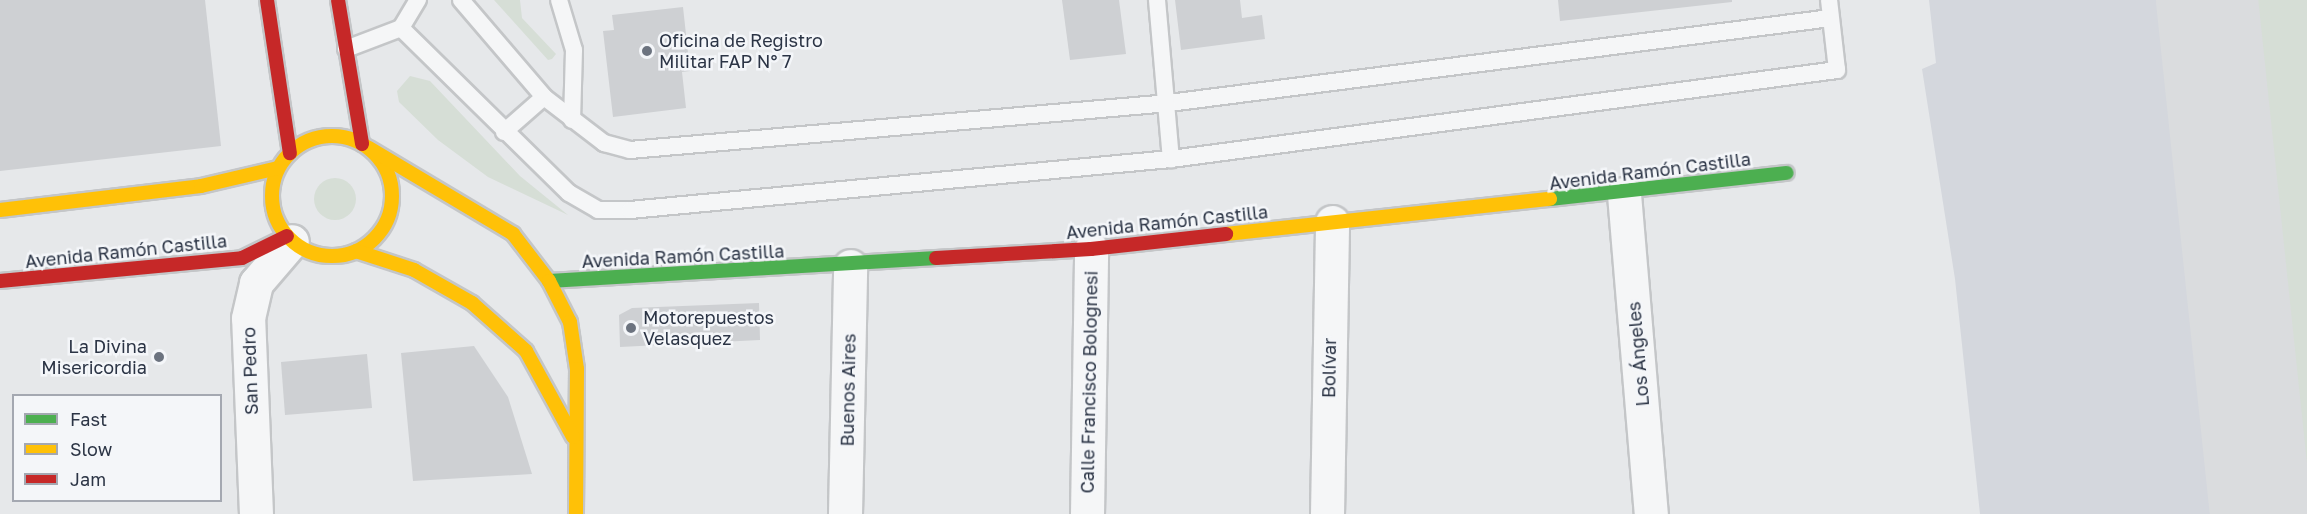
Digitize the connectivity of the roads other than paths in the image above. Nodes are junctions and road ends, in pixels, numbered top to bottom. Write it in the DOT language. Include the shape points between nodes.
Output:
graph roads {
  1 [pos="267,0"];
  2 [pos="338,0"];
  3 [pos="418,0"];
  4 [pos="461,0"];
  5 [pos="559,0"];
  6 [pos="1157,0"];
  7 [pos="1829,0"];
  8 [pos="1831,18"];
  9 [pos="401,28"];
  10 [pos="346,49"];
  11 [pos="544,98"];
  12 [pos="1169,103"];
  13 [pos="572,120"];
  14 [pos="504,132"];
  15 [pos="365,146"];
  16 [pos="290,153"];
  17 [pos="1172,159"];
  18 [pos="278,168"];
  19 [pos="1787,173"];
  20 [pos="1624,194"];
  21 [pos="0,210"];
  22 [pos="1332,222"];
  23 [pos="289,238"];
  24 [pos="1091,249"];
  25 [pos="356,251"];
  26 [pos="850,266"];
  27 [pos="0,281"];
  28 [pos="549,281"];
  29 [pos="579,449"];
  30 [pos="256,514"];
  31 [pos="576,514"];
  32 [pos="845,514"];
  33 [pos="1087,514"];
  34 [pos="1327,514"];
  35 [pos="1651,514"];
  1 -- 16 [label="main road"];
  2 -- 10 [label="main road"];
  3 -- 9 [label="lane"];
  4 -- 11 [label="lane"];
  5 -- 13 [label="lane" via="574,50"];
  6 -- 12 [label="lane"];
  7 -- 8 [label="lane"];
  8 -- 12 [label="lane"];
  8 -- 17 [label="lane" via="1837,70"];
  9 -- 10 [label="lane"];
  9 -- 14 [label="lane"];
  10 -- 15 [label="main road"];
  11 -- 13 [label="lane"];
  11 -- 14 [label="lane"];
  12 -- 13 [label="lane" via="630,150 604,143"];
  12 -- 17 [label="lane"];
  14 -- 17 [label="lane" via="569,193 598,210"];
  15 -- 16 [label="main road" via="332,135 316,137"];
  15 -- 25 [label="main road" via="381,161 392,195 382,228"];
  15 -- 28 [label="main road" via="513,234"];
  16 -- 18 [label="main road"];
  18 -- 21 [label="main road" via="201,186"];
  18 -- 23 [label="main road" via="272,204"];
  19 -- 20 [label="main road, Avenida Ramón Castilla"];
  20 -- 22 [label="main road, Avenida Ramón Castilla"];
  20 -- 35 [label="street, Los Ángeles"];
  22 -- 24 [label="main road, Avenida Ramón Castilla"];
  22 -- 34 [label="street, Bolívar"];
  23 -- 25 [label="main road" via="322,255"];
  23 -- 27 [label="main road, Avenida Ramón Castilla" via="242,258"];
  23 -- 30 [label="street, San Pedro" via="256,283 248,318"];
  24 -- 26 [label="main road, Avenida Ramón Castilla"];
  24 -- 33 [label="street, Calle Francisco Bolognesi"];
  25 -- 29 [label="main road" via="414,270 472,303 526,351 550,388"];
  26 -- 28 [label="main road, Avenida Ramón Castilla"];
  26 -- 32 [label="street, Buenos Aires"];
  28 -- 29 [label="main road" via="570,322"];
  29 -- 31 [label="main road"];
}
